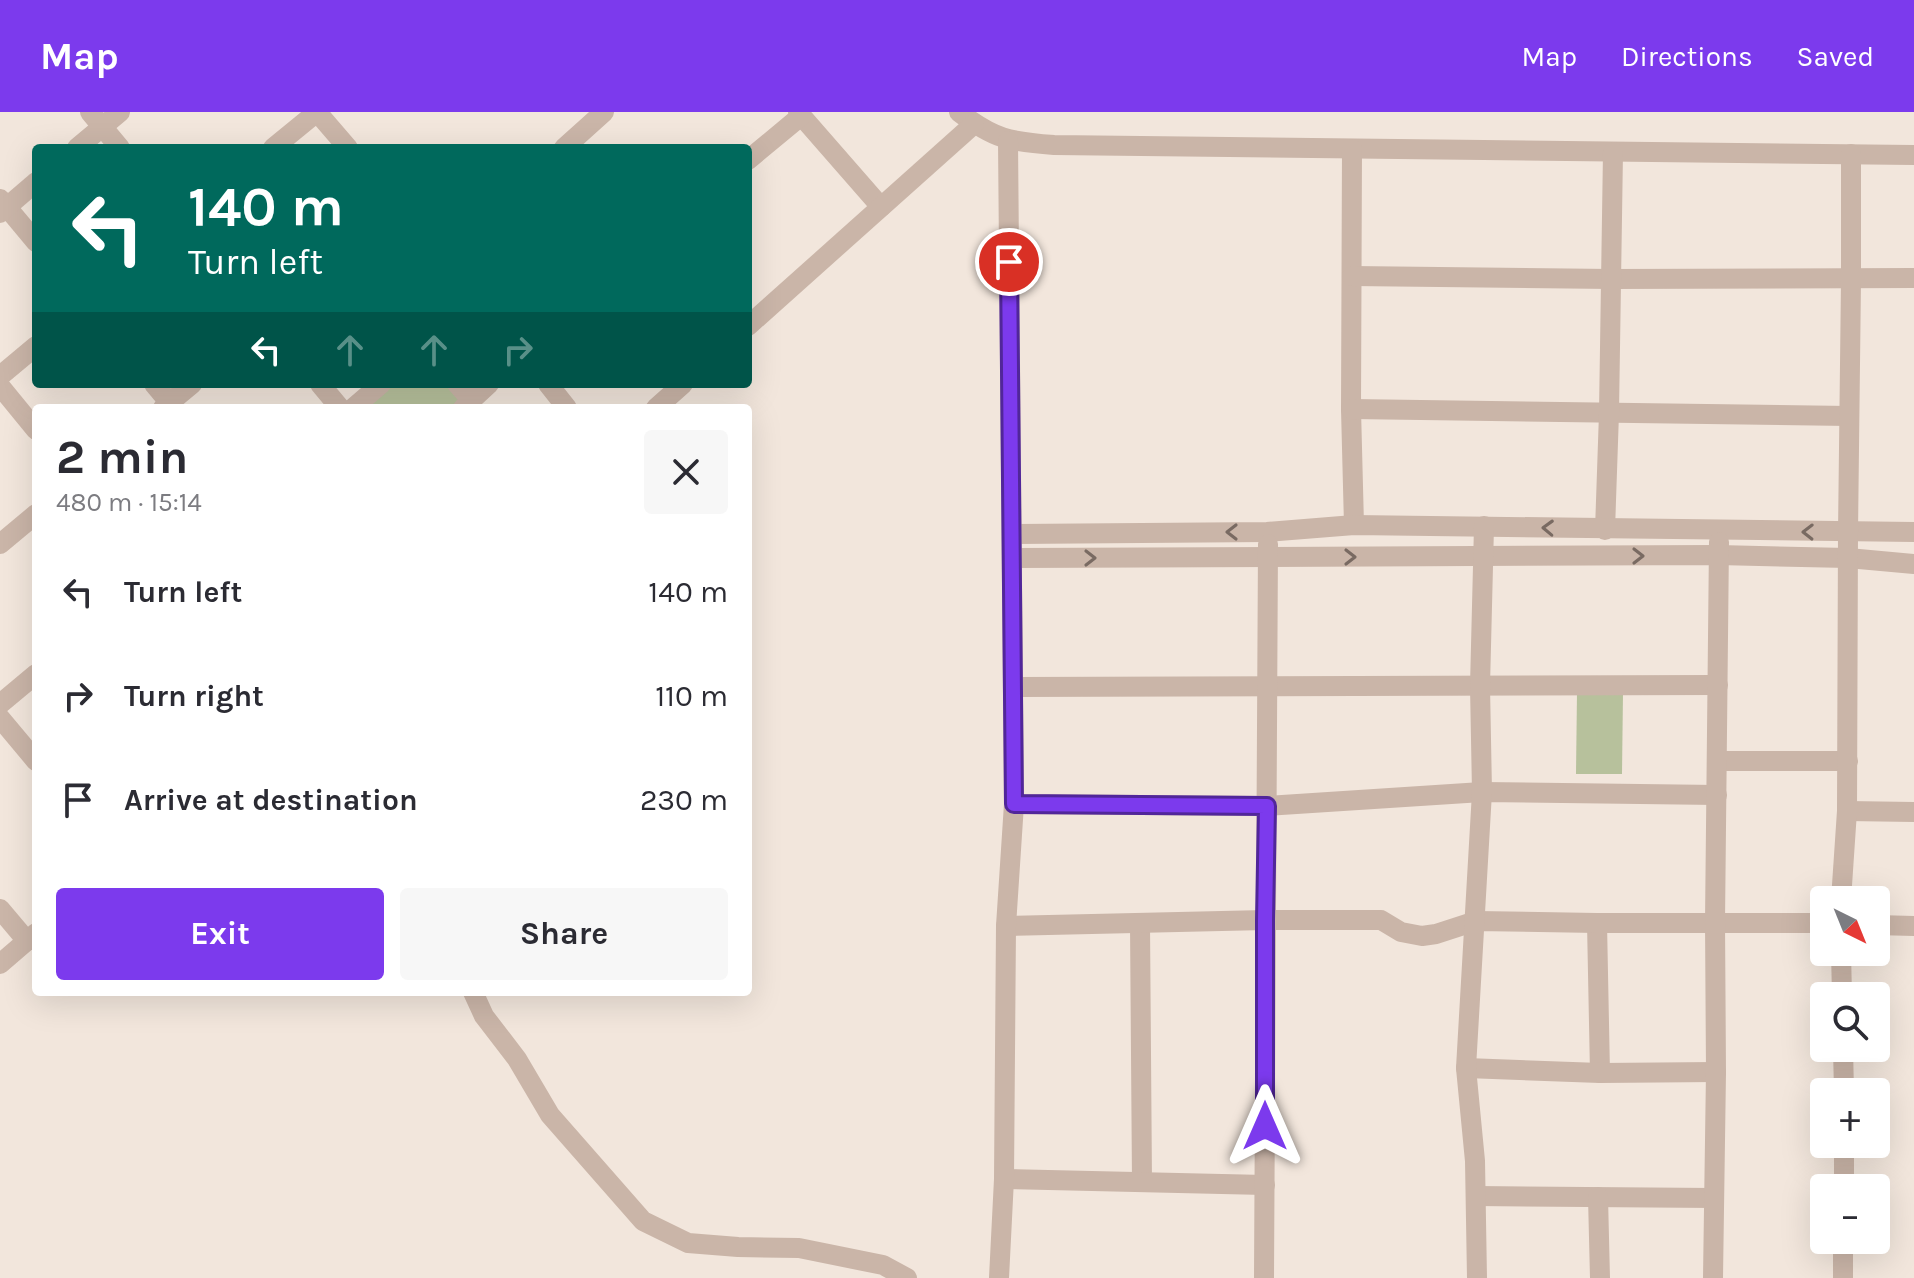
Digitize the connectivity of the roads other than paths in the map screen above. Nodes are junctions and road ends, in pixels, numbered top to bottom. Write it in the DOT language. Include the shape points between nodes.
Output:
graph roads {
  1 [pos="120,112"];
  2 [pos="317,112"];
  3 [pos="604,112"];
  4 [pos="800,114"];
  5 [pos="966,118"];
  6 [pos="96,120"];
  7 [pos="1008,141"];
  8 [pos="80,144"];
  9 [pos="117,144"];
  10 [pos="278,144"];
  11 [pos="345,144"];
  12 [pos="575,144"];
  13 [pos="1352,149"];
  14 [pos="1613,152"];
  15 [pos="1851,154"];
  16 [pos="1914,155"];
  17 [pos="752,156"];
  18 [pos="32,185"];
  19 [pos="2,206"];
  20 [pos="881,207"];
  21 [pos="32,238"];
  22 [pos="1352,276"];
  23 [pos="1914,278"];
  24 [pos="1611,279"];
  25 [pos="1851,280"];
  26 [pos="752,322"];
  27 [pos="32,349"];
  28 [pos="0,376"];
  29 [pos="0,386"];
  30 [pos="188,388"];
  31 [pos="323,388"];
  32 [pos="376,388"];
  33 [pos="485,388"];
  34 [pos="551,388"];
  35 [pos="678,388"];
  36 [pos="171,404"];
  37 [pos="337,404"];
  38 [pos="358,404"];
  39 [pos="468,404"];
  40 [pos="564,404"];
  41 [pos="660,404"];
  42 [pos="1351,409"];
  43 [pos="1609,413"];
  44 [pos="1849,416"];
  45 [pos="32,425"];
  46 [pos="32,517"];
  47 [pos="1354,525"];
  48 [pos="1484,526"];
  49 [pos="1605,530"];
  50 [pos="1720,531"];
  51 [pos="1267,532"];
  52 [pos="1914,532"];
  53 [pos="1848,533"];
  54 [pos="1012,534"];
  55 [pos="0,544"];
  56 [pos="1718,555"];
  57 [pos="1268,557"];
  58 [pos="1483,557"];
  59 [pos="1012,558"];
  60 [pos="1848,558"];
  61 [pos="1914,564"];
  62 [pos="32,677"];
  63 [pos="1718,685"];
  64 [pos="1267,686"];
  65 [pos="1480,686"];
  66 [pos="1013,687"];
  67 [pos="0,704"];
  68 [pos="0,718"];
  69 [pos="32,756"];
  70 [pos="1718,761"];
  71 [pos="1848,761"];
  72 [pos="1482,792"];
  73 [pos="1717,795"];
  74 [pos="1014,804"];
  75 [pos="1267,806"];
  76 [pos="1847,811"];
  77 [pos="1914,812"];
  78 [pos="1842,886"];
  79 [pos="0,909"];
  80 [pos="1265,920"];
  81 [pos="1476,921"];
  82 [pos="1715,922"];
  83 [pos="1597,923"];
  84 [pos="1810,923"];
  85 [pos="1140,924"];
  86 [pos="1890,925"];
  87 [pos="1006,926"];
  88 [pos="1914,926"];
  89 [pos="32,937"];
  90 [pos="0,964"];
  91 [pos="475,996"];
  92 [pos="1466,1068"];
  93 [pos="1716,1072"];
  94 [pos="1600,1073"];
  95 [pos="1004,1179"];
  96 [pos="1142,1182"];
  97 [pos="1265,1185"];
  98 [pos="1476,1196"];
  99 [pos="1598,1197"];
  100 [pos="1714,1198"];
  101 [pos="1843,1254"];
  102 [pos="907,1278"];
  103 [pos="999,1278"];
  104 [pos="1264,1278"];
  105 [pos="1477,1278"];
  106 [pos="1600,1278"];
  107 [pos="1713,1278"];
  108 [pos="1843,1278"];
  1 -- 6 [label="street"];
  2 -- 10 [label="street"];
  2 -- 11 [label="street"];
  3 -- 12 [label="street"];
  4 -- 17 [label="street"];
  4 -- 20 [label="street"];
  5 -- 7 [label="street"];
  5 -- 20 [label="street"];
  6 -- 8 [label="street"];
  6 -- 9 [label="street"];
  7 -- 13 [label="street"];
  7 -- 54 [label="street"];
  13 -- 14 [label="street"];
  13 -- 22 [label="street"];
  14 -- 15 [label="street"];
  14 -- 24 [label="street"];
  15 -- 16 [label="street"];
  15 -- 25 [label="street"];
  18 -- 19 [label="street"];
  19 -- 21 [label="street"];
  20 -- 26 [label="street"];
  22 -- 24 [label="street"];
  22 -- 42 [label="street"];
  23 -- 25 [label="street"];
  24 -- 25 [label="street"];
  24 -- 43 [label="street"];
  25 -- 44 [label="street"];
  27 -- 28 [label="street"];
  29 -- 45 [label="street"];
  30 -- 36 [label="street"];
  31 -- 37 [label="street"];
  32 -- 38 [label="street"];
  33 -- 39 [label="street"];
  34 -- 40 [label="street"];
  35 -- 41 [label="street"];
  42 -- 43 [label="street"];
  42 -- 47 [label="street"];
  43 -- 44 [label="street"];
  43 -- 49 [label="street"];
  44 -- 53 [label="street"];
  46 -- 55 [label="street"];
  47 -- 48 [label="street"];
  47 -- 51 [label="street"];
  49 -- 48 [label="street, one-way"];
  48 -- 58 [label="street"];
  49 -- 50 [label="street"];
  53 -- 50 [label="street, one-way"];
  50 -- 56 [label="street"];
  51 -- 54 [label="street, one-way"];
  51 -- 57 [label="street"];
  52 -- 53 [label="street"];
  53 -- 60 [label="street"];
  54 -- 59 [label="street"];
  58 -- 56 [label="street, one-way"];
  56 -- 60 [label="street"];
  56 -- 63 [label="street"];
  57 -- 58 [label="street, one-way"];
  59 -- 57 [label="street, one-way"];
  57 -- 64 [label="street"];
  58 -- 65 [label="street"];
  59 -- 66 [label="street"];
  60 -- 61 [label="street"];
  60 -- 71 [label="street"];
  62 -- 67 [label="street"];
  63 -- 65 [label="street"];
  63 -- 70 [label="street"];
  64 -- 65 [label="street"];
  64 -- 66 [label="street"];
  64 -- 75 [label="street"];
  65 -- 72 [label="street"];
  66 -- 74 [label="street"];
  68 -- 69 [label="street"];
  70 -- 71 [label="street"];
  70 -- 73 [label="street"];
  71 -- 76 [label="street"];
  72 -- 73 [label="street"];
  72 -- 75 [label="street"];
  72 -- 81 [label="street"];
  73 -- 82 [label="street"];
  74 -- 75 [label="street"];
  74 -- 87 [label="street"];
  75 -- 80 [label="street"];
  76 -- 77 [label="street"];
  76 -- 78 [label="street"];
  79 -- 89 [label="street"];
  80 -- 81 [label="street" via="1381,920 1422,936"];
  80 -- 85 [label="street"];
  80 -- 97 [label="street"];
  81 -- 83 [label="street"];
  81 -- 92 [label="street"];
  82 -- 83 [label="street"];
  82 -- 84 [label="street"];
  82 -- 93 [label="street"];
  83 -- 94 [label="street"];
  85 -- 87 [label="street"];
  85 -- 96 [label="street"];
  86 -- 88 [label="street"];
  87 -- 95 [label="street"];
  89 -- 90 [label="street"];
  91 -- 102 [label="street" via="550,1115 643,1221 688,1243 799,1248 883,1265"];
  92 -- 94 [label="street"];
  92 -- 98 [label="street"];
  93 -- 94 [label="street"];
  93 -- 100 [label="street"];
  95 -- 96 [label="street"];
  95 -- 103 [label="street"];
  96 -- 97 [label="street"];
  97 -- 104 [label="street"];
  98 -- 99 [label="street"];
  98 -- 105 [label="street"];
  99 -- 100 [label="street"];
  99 -- 106 [label="street"];
  100 -- 107 [label="street"];
  101 -- 108 [label="street"];
}
